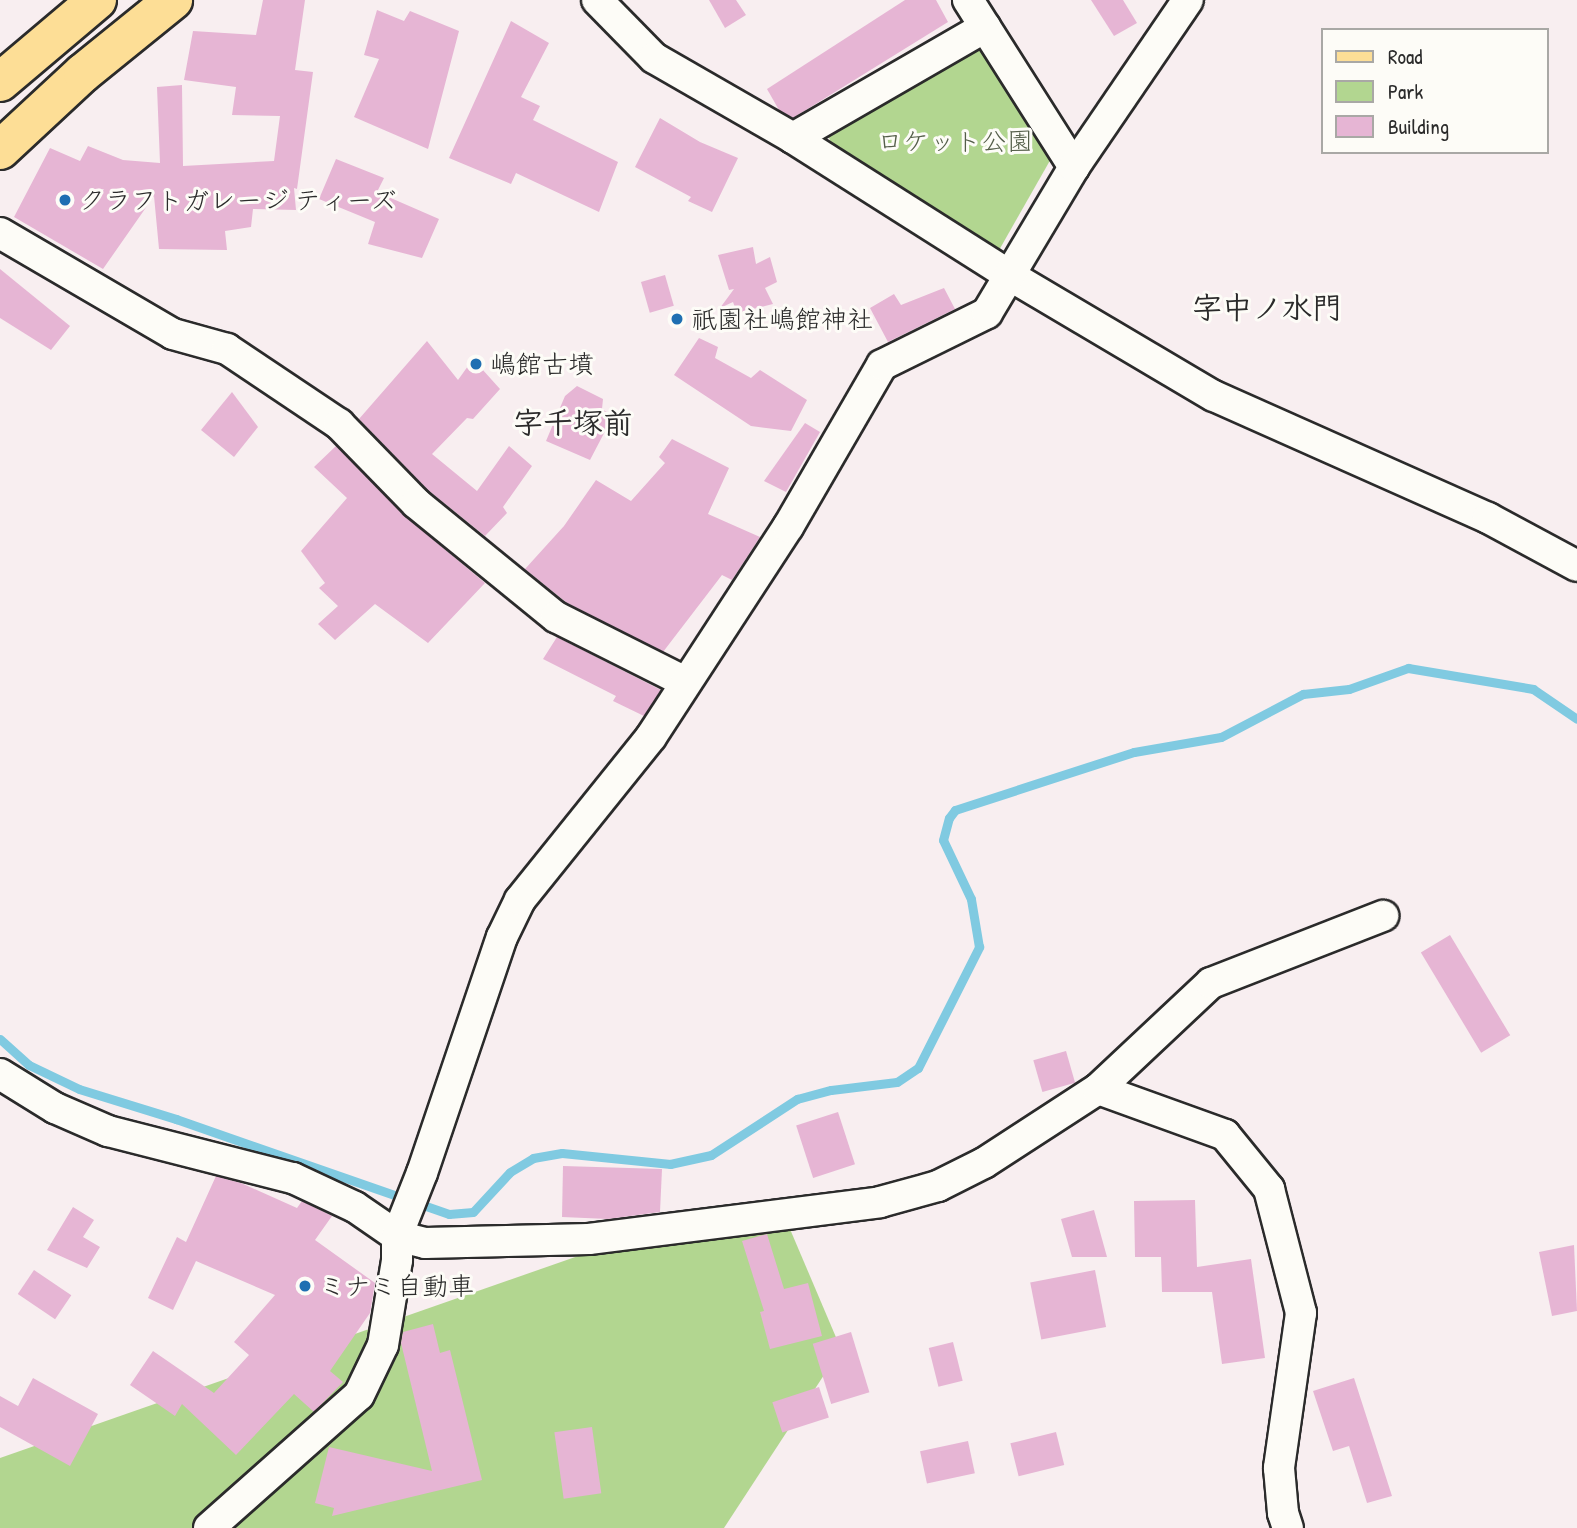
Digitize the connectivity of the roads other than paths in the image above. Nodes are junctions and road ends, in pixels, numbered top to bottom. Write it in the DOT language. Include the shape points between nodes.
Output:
graph roads {
  1 [pos="97,0"];
  2 [pos="173,0"];
  3 [pos="597,0"];
  4 [pos="968,0"];
  5 [pos="1188,0"];
  6 [pos="985,27"];
  7 [pos="0,82"];
  8 [pos="793,138"];
  9 [pos="0,150"];
  10 [pos="1074,167"];
  11 [pos="0,233"];
  12 [pos="1009,275"];
  13 [pos="1577,566"];
  14 [pos="685,682"];
  15 [pos="1382,916"];
  16 [pos="0,1074"];
  17 [pos="1097,1089"];
  18 [pos="401,1225"];
  19 [pos="209,1528"];
  20 [pos="1288,1528"];
  1 -- 7 [label="main road"];
  2 -- 9 [label="main road" via="83,73"];
  3 -- 8 [label="street" via="654,58"];
  4 -- 6 [label="street"];
  5 -- 10 [label="street"];
  6 -- 8 [label="street"];
  6 -- 10 [label="street"];
  8 -- 12 [label="street"];
  10 -- 12 [label="street"];
  11 -- 14 [label="street" via="173,334 227,349 339,424 416,503 556,617"];
  12 -- 13 [label="street" via="1214,396 1488,518"];
  12 -- 14 [label="street" via="987,313 883,365 788,527"];
  14 -- 18 [label="street" via="651,737 520,900 502,937"];
  15 -- 17 [label="street" via="1211,982"];
  16 -- 18 [label="street" via="55,1108 108,1131 293,1178"];
  17 -- 18 [label="street" via="984,1163 938,1186 880,1202 589,1239 425,1242"];
  17 -- 20 [label="street" via="1225,1135 1269,1189 1301,1313 1279,1468"];
  18 -- 19 [label="street" via="383,1345 359,1395"];
}
